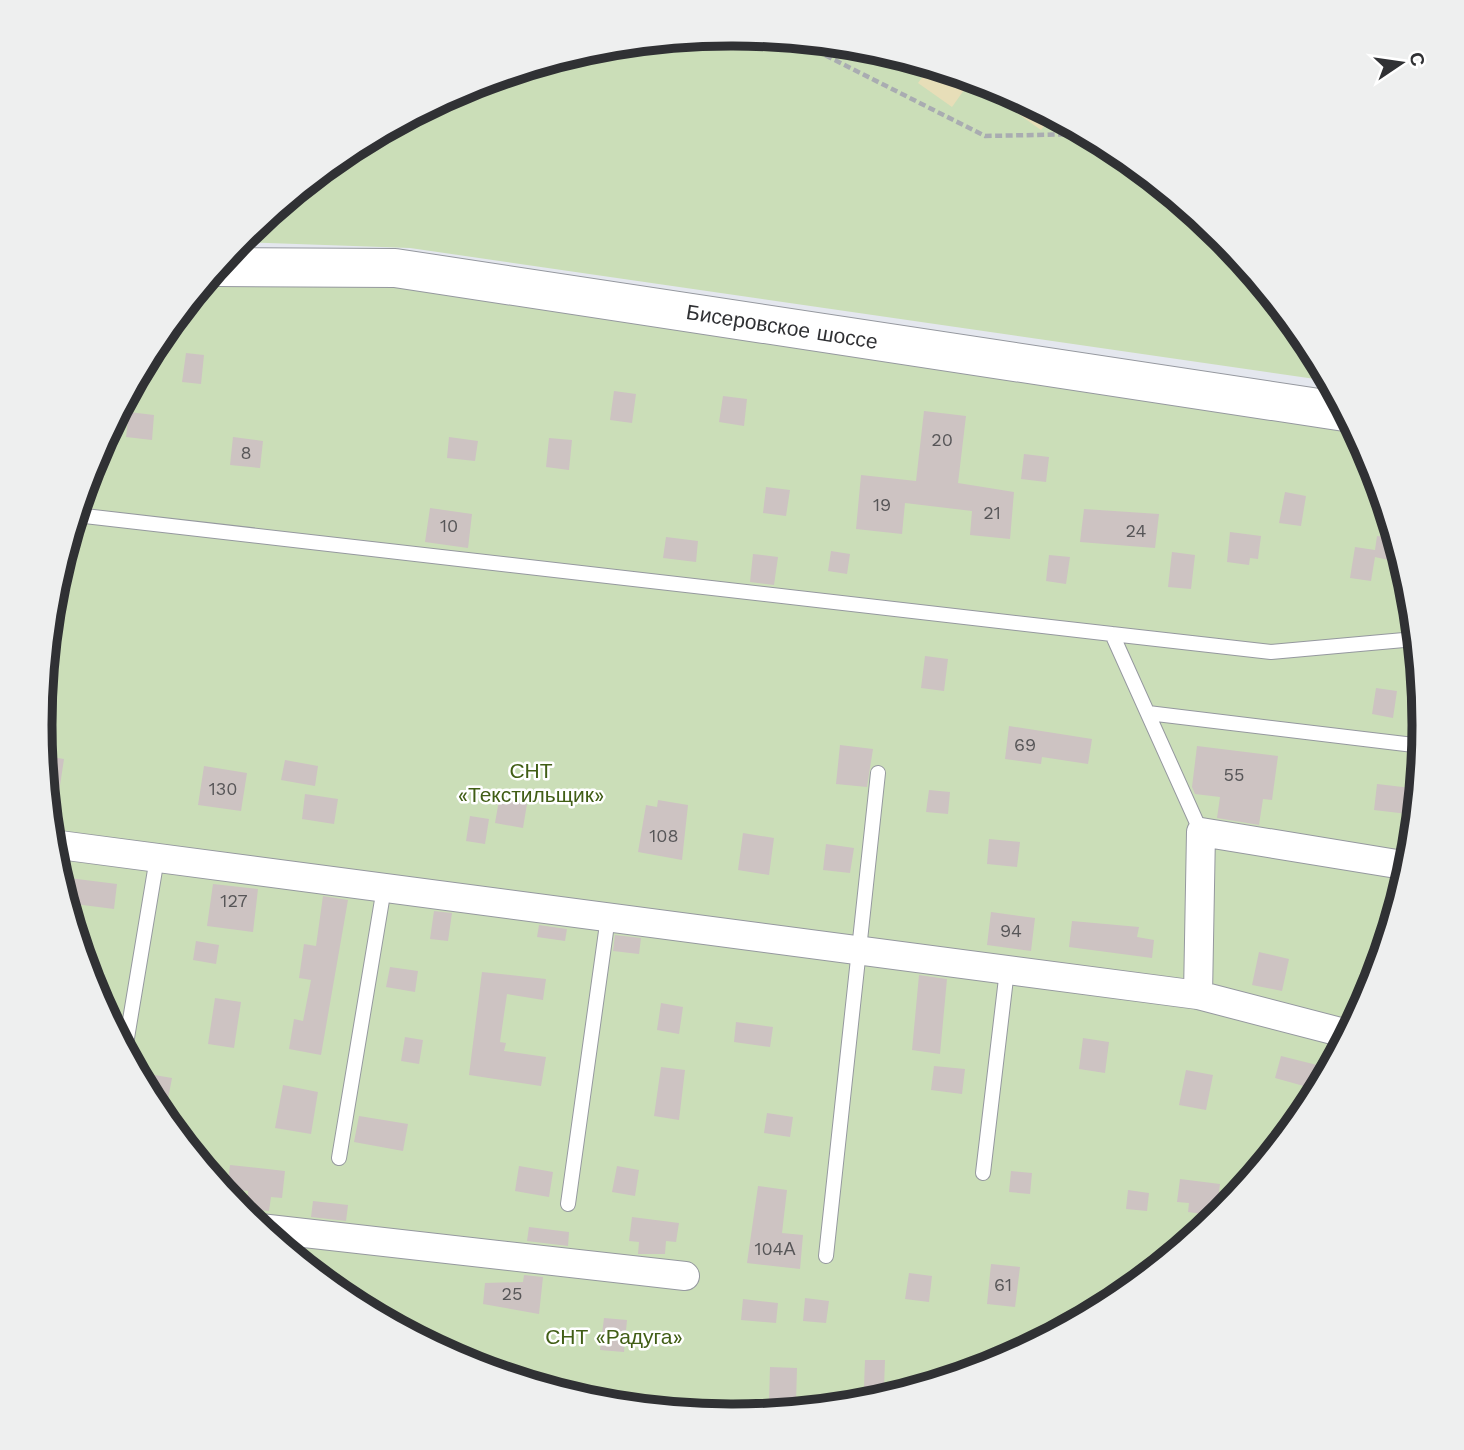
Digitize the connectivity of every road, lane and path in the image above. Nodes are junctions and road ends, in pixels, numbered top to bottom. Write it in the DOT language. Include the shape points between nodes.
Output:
graph roads {
  1 [pos="816,51"];
  2 [pos="1067,134"];
  3 [pos="231,267"];
  4 [pos="1334,410"];
  5 [pos="86,516"];
  6 [pos="1112,634"];
  7 [pos="1406,640"];
  8 [pos="1148,713"];
  9 [pos="1411,745"];
  10 [pos="878,773"];
  11 [pos="1201,832"];
  12 [pos="64,846"];
  13 [pos="157,858"];
  14 [pos="1397,864"];
  15 [pos="384,888"];
  16 [pos="608,917"];
  17 [pos="859,950"];
  18 [pos="1007,970"];
  19 [pos="1198,995"];
  20 [pos="1338,1031"];
  21 [pos="128,1035"];
  22 [pos="339,1158"];
  23 [pos="983,1173"];
  24 [pos="568,1204"];
  25 [pos="278,1230"];
  26 [pos="826,1256"];
  27 [pos="685,1276"];
  1 -- 2 [label="path" via="985,136"];
  3 -- 4 [label="main road, Бисеровское шоссе" via="395,268"];
  5 -- 6 [label="lane"];
  6 -- 7 [label="lane" via="1271,652"];
  6 -- 8 [label="lane"];
  8 -- 9 [label="lane"];
  8 -- 11 [label="lane"];
  10 -- 17 [label="lane"];
  11 -- 14 [label="street"];
  11 -- 19 [label="street"];
  12 -- 13 [label="street"];
  13 -- 15 [label="street"];
  13 -- 21 [label="lane"];
  15 -- 16 [label="street"];
  15 -- 22 [label="lane"];
  16 -- 17 [label="street"];
  16 -- 24 [label="lane"];
  17 -- 18 [label="street"];
  17 -- 26 [label="lane"];
  18 -- 19 [label="street"];
  18 -- 23 [label="lane"];
  19 -- 20 [label="street"];
  25 -- 27 [label="street"];
}
